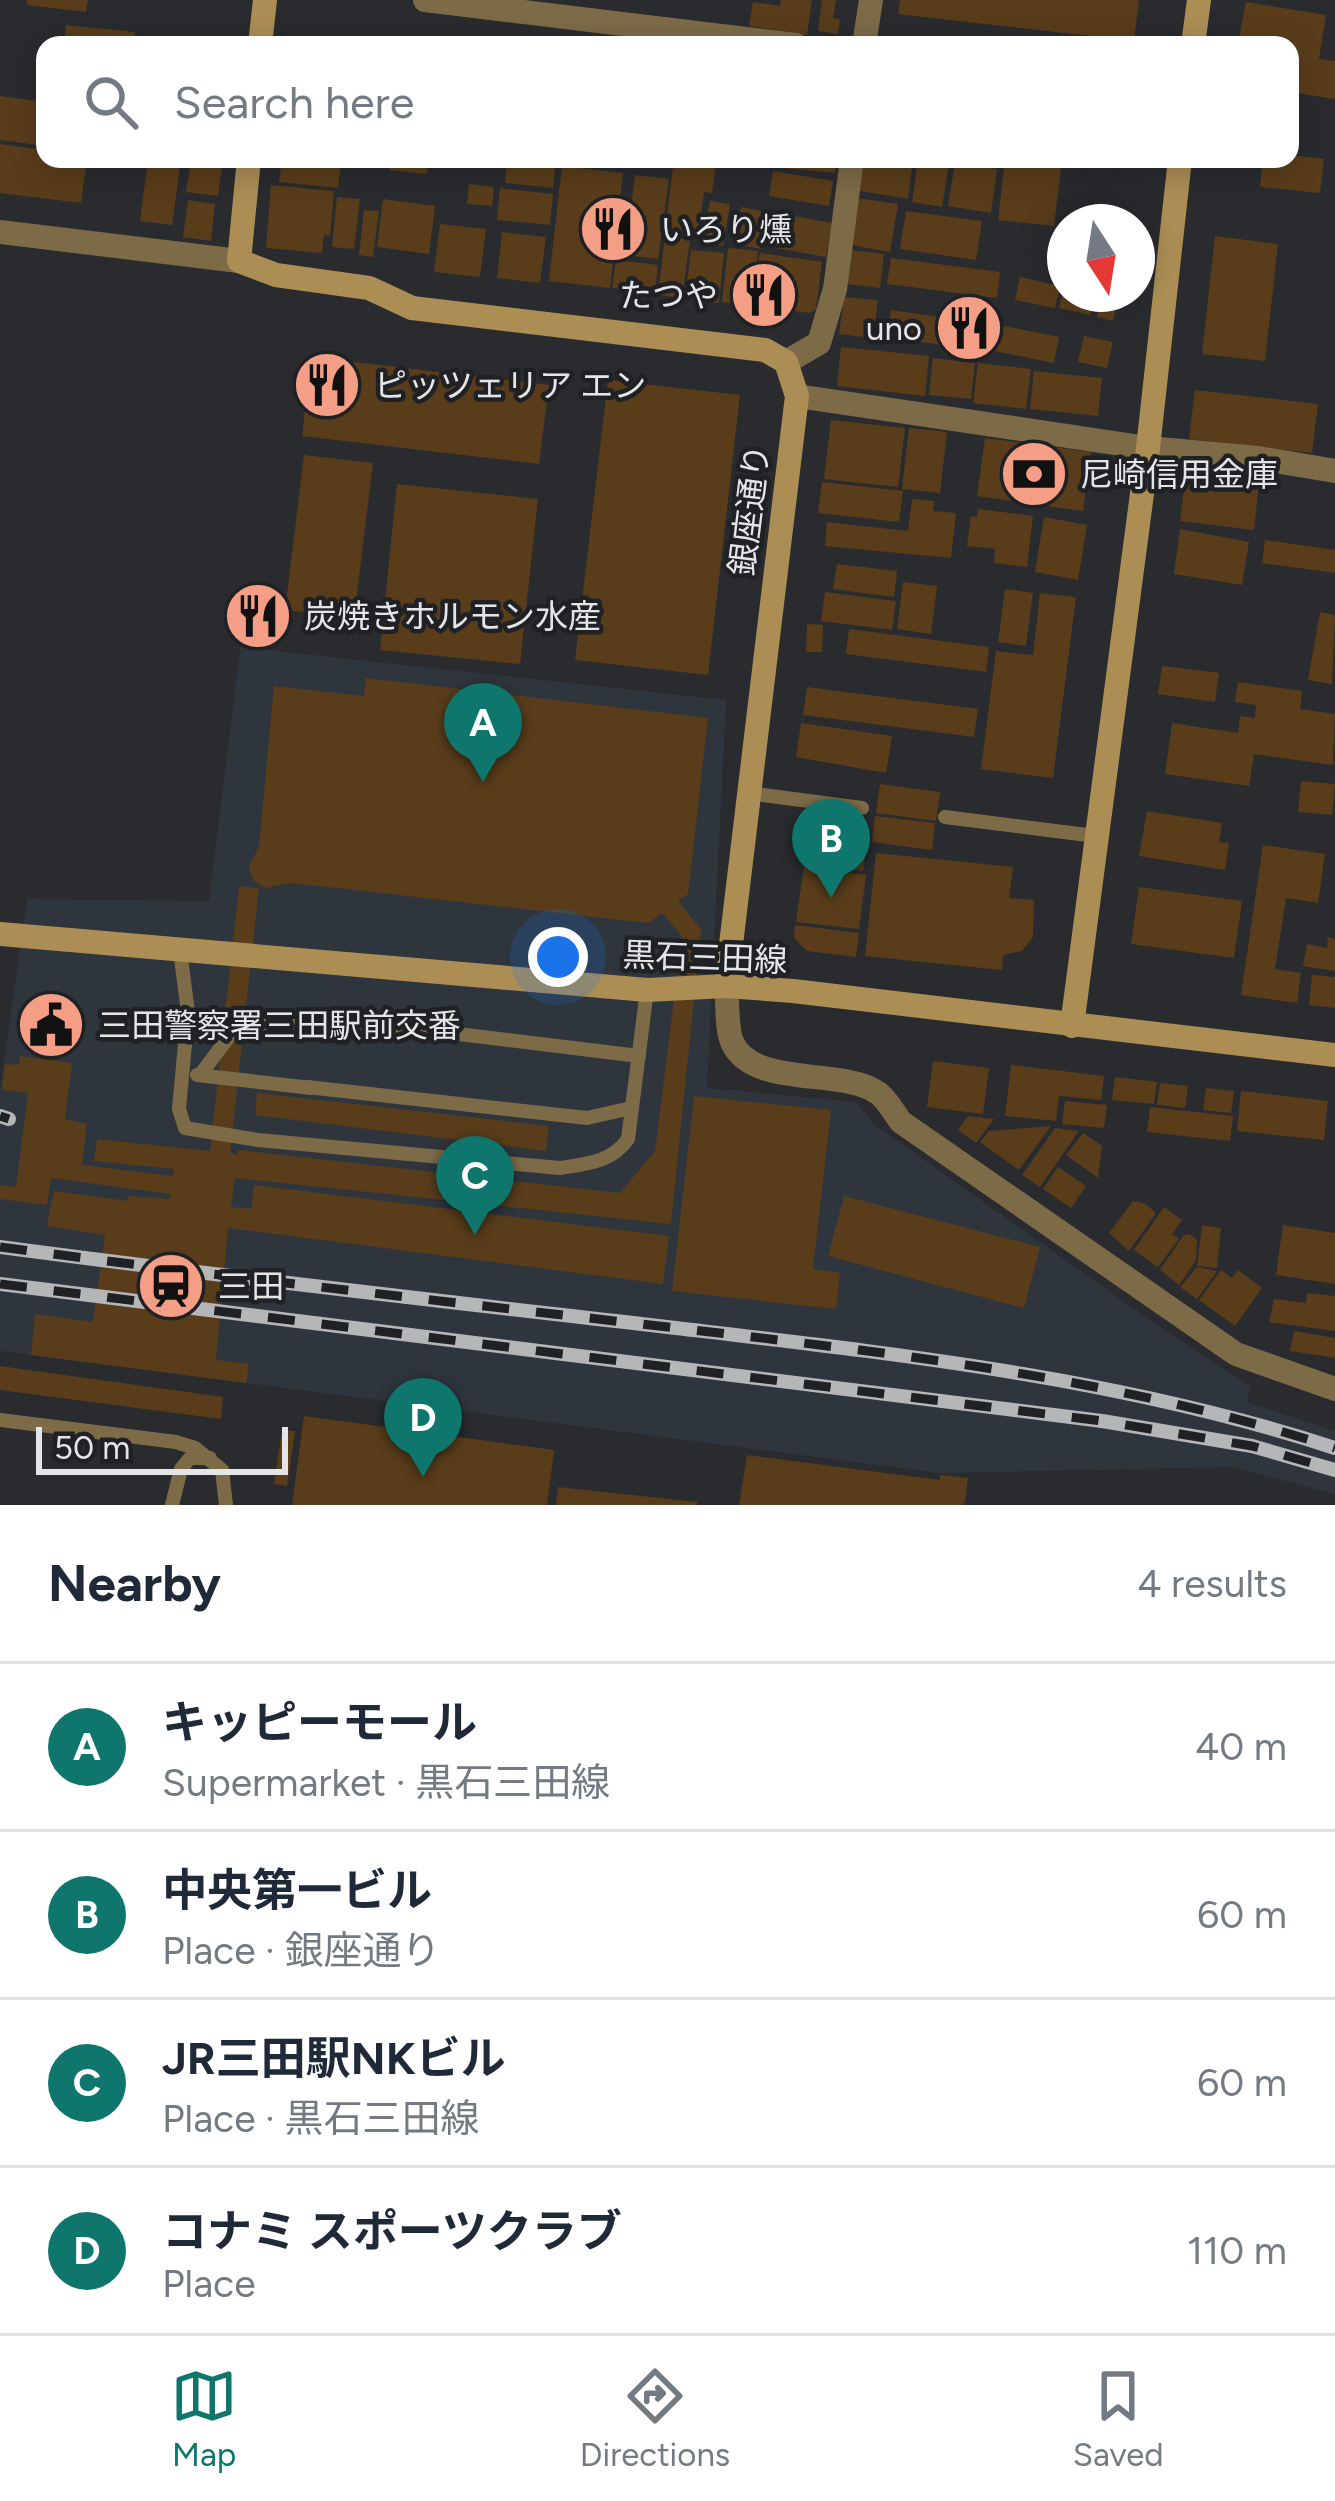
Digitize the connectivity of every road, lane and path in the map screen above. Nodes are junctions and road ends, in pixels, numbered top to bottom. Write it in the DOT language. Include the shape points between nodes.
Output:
graph roads {
  1 [pos="265,0"];
  2 [pos="425,0"];
  3 [pos="871,0"];
  4 [pos="1198,0"];
  5 [pos="261,36"];
  6 [pos="722,36"];
  7 [pos="865,36"];
  8 [pos="1194,36"];
  9 [pos="248,168"];
  10 [pos="851,168"];
  11 [pos="1179,168"];
  12 [pos="0,232"];
  13 [pos="239,261"];
  14 [pos="786,362"];
  15 [pos="796,396"];
  16 [pos="1148,448"];
  17 [pos="1335,472"];
  18 [pos="747,793"];
  19 [pos="862,808"];
  20 [pos="945,817"];
  21 [pos="1095,836"];
  22 [pos="0,934"];
  23 [pos="180,951"];
  24 [pos="726,986"];
  25 [pos="646,990"];
  26 [pos="1072,1026"];
  27 [pos="639,1055"];
  28 [pos="1335,1055"];
  29 [pos="192,1075"];
  30 [pos="632,1108"];
  31 [pos="1335,1389"];
  32 [pos="0,1420"];
  33 [pos="210,1458"];
  34 [pos="172,1505"];
  35 [pos="226,1505"];
  1 -- 5 [label="street"];
  2 -- 6 [label="street"];
  3 -- 7 [label="street"];
  4 -- 8 [label="street"];
  9 -- 13 [label="street"];
  10 -- 14 [label="street" via="835,289 819,343"];
  11 -- 16 [label="street"];
  12 -- 13 [label="street"];
  13 -- 14 [label="street" via="369,289 412,308 765,350"];
  14 -- 15 [label="street"];
  15 -- 16 [label="street"];
  15 -- 18 [label="street, 銀座通り"];
  16 -- 17 [label="street"];
  16 -- 21 [label="street"];
  18 -- 19 [label="lane"];
  18 -- 24 [label="street, 銀座通り"];
  20 -- 21 [label="lane"];
  21 -- 26 [label="street"];
  22 -- 23 [label="street, 黒石三田線"];
  23 -- 25 [label="street, 黒石三田線"];
  23 -- 29 [label="lane"];
  24 -- 25 [label="street, 黒石三田線"];
  24 -- 26 [label="street, 黒石三田線"];
  24 -- 31 [label="street" via="732,1042 748,1060 880,1093 901,1123 1236,1354"];
  25 -- 27 [label="lane"];
  26 -- 28 [label="street, 黒石三田線"];
  27 -- 29 [label="lane" via="302,1016 231,1034"];
  27 -- 30 [label="lane"];
  29 -- 30 [label="lane" via="587,1118"];
  29 -- 30 [label="lane" via="180,1119 196,1131 560,1168 618,1153"];
  32 -- 33 [label="lane" via="176,1442"];
  33 -- 34 [label="lane" via="190,1458 181,1469"];
  33 -- 35 [label="lane" via="222,1470"];
}
